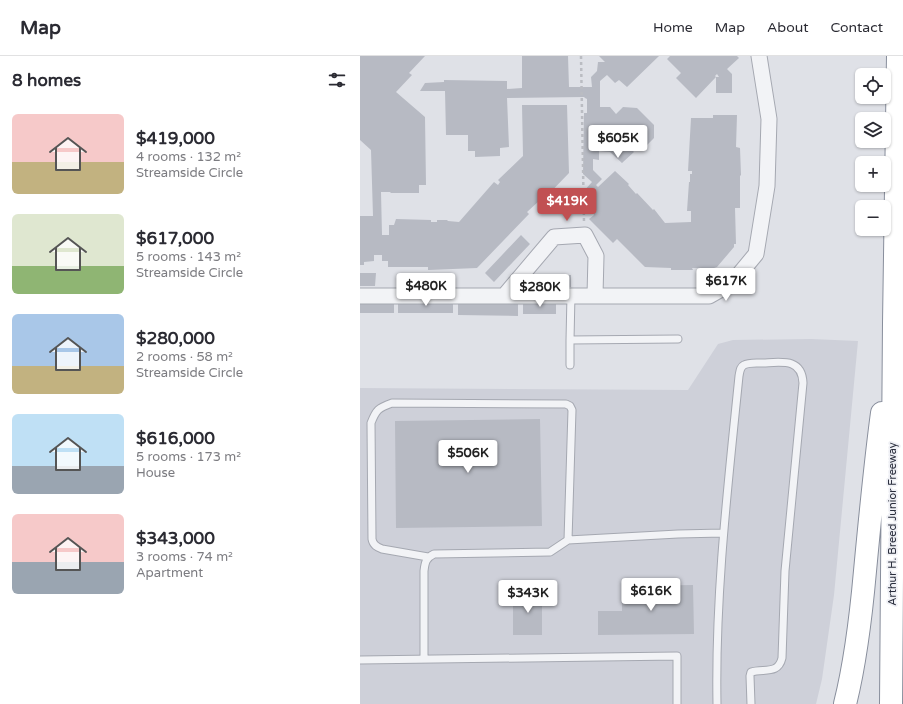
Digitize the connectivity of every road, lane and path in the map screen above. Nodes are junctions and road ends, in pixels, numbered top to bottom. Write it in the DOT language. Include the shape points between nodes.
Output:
graph roads {
  1 [pos="581,56"];
  2 [pos="758,56"];
  3 [pos="898,56"];
  4 [pos="585,235"];
  5 [pos="571,295"];
  6 [pos="595,295"];
  7 [pos="360,296"];
  8 [pos="504,296"];
  9 [pos="894,323"];
  10 [pos="678,339"];
  11 [pos="570,340"];
  12 [pos="570,364"];
  13 [pos="723,533"];
  14 [pos="568,540"];
  15 [pos="428,557"];
  16 [pos="424,659"];
  17 [pos="360,660"];
  18 [pos="677,704"];
  19 [pos="717,704"];
  20 [pos="750,704"];
  21 [pos="845,704"];
  22 [pos="891,704"];
  1 -- 4 [label="path"];
  2 -- 6 [label="street" via="769,120 767,186 756,254 732,283 709,296"];
  3 -- 9 [label="highway, Arthur H. Breed Junior Freeway"];
  4 -- 6 [label="street" via="596,256"];
  4 -- 8 [label="street" via="554,237"];
  5 -- 6 [label="street"];
  5 -- 8 [label="street"];
  5 -- 11 [label="lane"];
  7 -- 8 [label="street"];
  9 -- 21 [label="highway" via="877,446 860,625"];
  9 -- 22 [label="highway, Arthur H. Breed Junior Freeway"];
  10 -- 11 [label="lane"];
  11 -- 12 [label="lane"];
  13 -- 14 [label="lane"];
  13 -- 19 [label="lane" via="716,672"];
  13 -- 20 [label="lane" via="740,368 750,363 792,363 802,375 803,383 785,571 782,658 781,664 774,669 751,672"];
  14 -- 15 [label="lane" via="550,552 443,553"];
  14 -- 15 [label="lane" via="572,410 570,406 392,403 375,411 371,423 372,539 373,543 382,549"];
  15 -- 16 [label="lane" via="424,571"];
  16 -- 17 [label="lane"];
  16 -- 18 [label="lane" via="677,656"];
}
